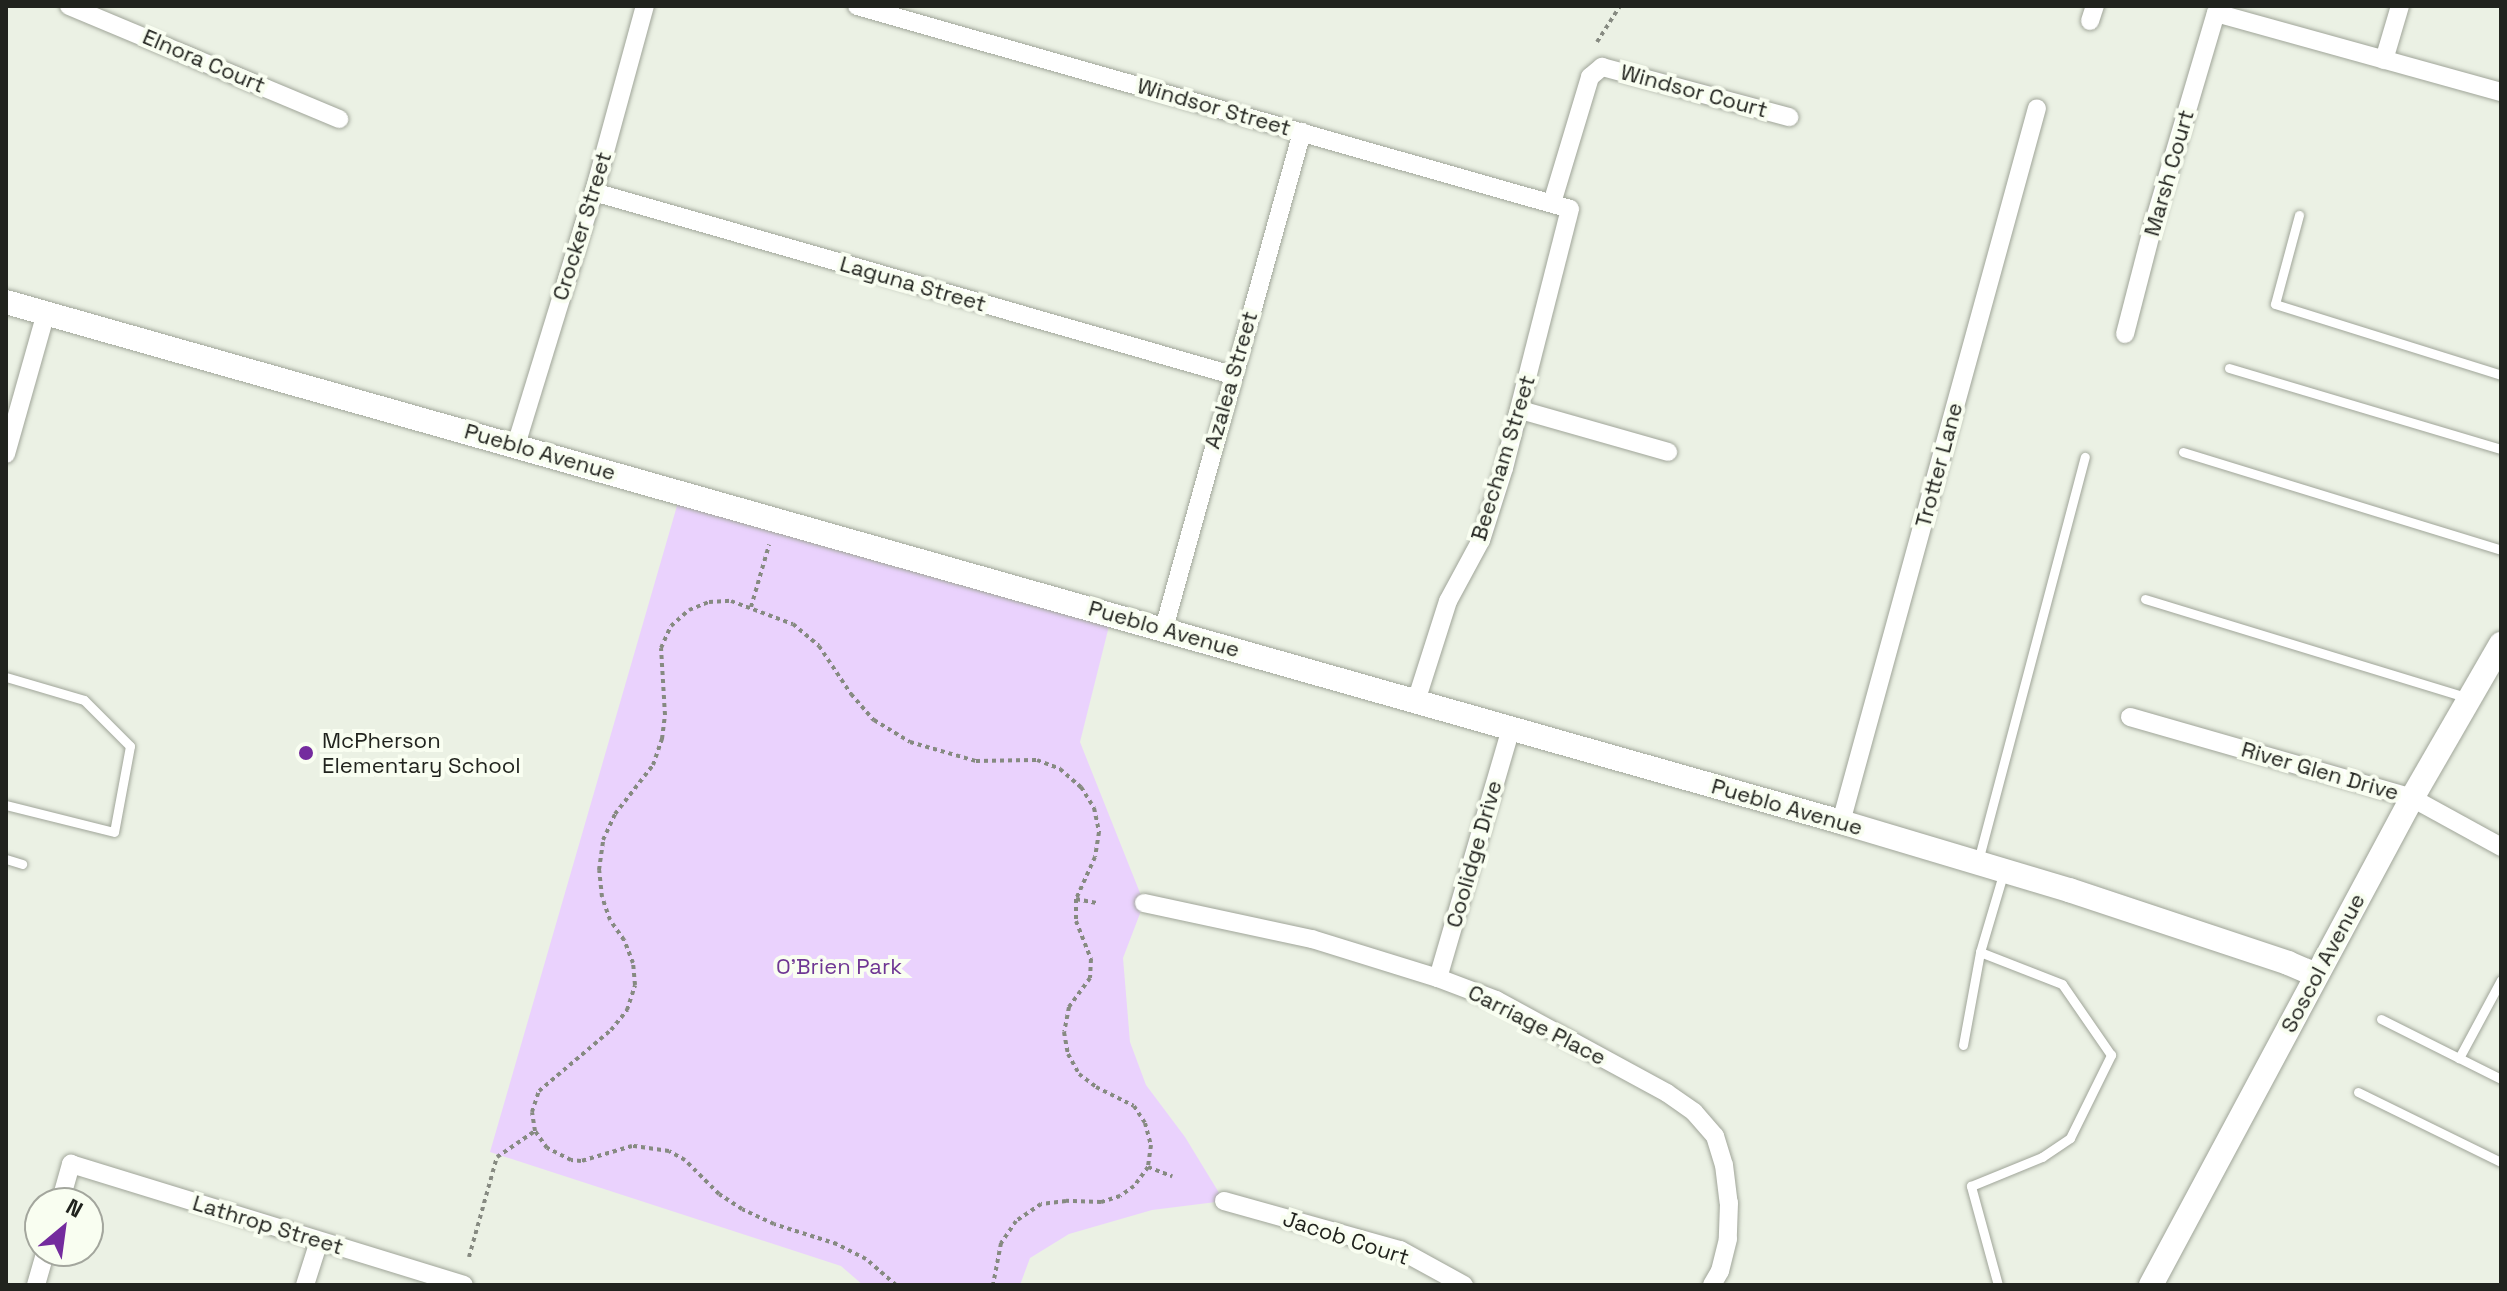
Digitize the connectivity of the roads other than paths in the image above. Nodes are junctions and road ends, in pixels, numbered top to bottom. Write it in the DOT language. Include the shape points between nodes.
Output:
graph roads {
  1 [pos="69,6"];
  2 [pos="645,6"];
  3 [pos="857,6"];
  4 [pos="2400,6"];
  5 [pos="2384,60"];
  6 [pos="2501,92"];
  7 [pos="2037,108"];
  8 [pos="1789,117"];
  9 [pos="339,119"];
  10 [pos="1302,132"];
  11 [pos="594,192"];
  12 [pos="1561,206"];
  13 [pos="2299,215"];
  14 [pos="6,302"];
  15 [pos="46,313"];
  16 [pos="2125,334"];
  17 [pos="2229,368"];
  18 [pos="1232,375"];
  19 [pos="2501,375"];
  20 [pos="1521,410"];
  21 [pos="516,445"];
  22 [pos="2501,449"];
  23 [pos="1668,452"];
  24 [pos="2183,452"];
  25 [pos="6,454"];
  26 [pos="2085,457"];
  27 [pos="2501,550"];
  28 [pos="2145,599"];
  29 [pos="1164,628"];
  30 [pos="2501,644"];
  31 [pos="6,677"];
  32 [pos="2468,698"];
  33 [pos="1416,701"];
  34 [pos="2130,717"];
  35 [pos="1511,729"];
  36 [pos="2412,798"];
  37 [pos="6,805"];
  38 [pos="1841,822"];
  39 [pos="2501,847"];
  40 [pos="6,859"];
  41 [pos="22,864"];
  42 [pos="1977,864"];
  43 [pos="2004,871"];
  44 [pos="1144,903"];
  45 [pos="1980,952"];
  46 [pos="2316,975"];
  47 [pos="1438,978"];
  48 [pos="2501,980"];
  49 [pos="2381,1019"];
  50 [pos="1963,1045"];
  51 [pos="2459,1058"];
  52 [pos="2501,1079"];
  53 [pos="2358,1092"];
  54 [pos="2501,1162"];
  55 [pos="65,1187"];
  56 [pos="1224,1201"];
  57 [pos="319,1241"];
  58 [pos="305,1285"];
  59 [pos="464,1285"];
  60 [pos="1464,1285"];
  61 [pos="1712,1285"];
  62 [pos="1998,1285"];
  63 [pos="2151,1285"];
  1 -- 9 [label="street, Elnora Court"];
  2 -- 11 [label="street, Crocker Street"];
  3 -- 10 [label="street, Windsor Street"];
  4 -- 5 [label="street"];
  5 -- 6 [label="street"];
  5 -- 16 [label="street, Marsh Court" via="2216,13"];
  7 -- 38 [label="street, Trotter Lane"];
  8 -- 12 [label="street, Windsor Court" via="1602,67 1590,77"];
  10 -- 12 [label="street, Windsor Street"];
  10 -- 18 [label="street, Azalea Street"];
  11 -- 18 [label="street, Laguna Street"];
  11 -- 21 [label="street, Crocker Street"];
  12 -- 20 [label="street, Beecham Street"];
  13 -- 19 [label="lane" via="2275,304"];
  14 -- 15 [label="street, Pueblo Avenue"];
  15 -- 21 [label="street, Pueblo Avenue"];
  15 -- 25 [label="street"];
  17 -- 22 [label="lane"];
  18 -- 29 [label="street, Azalea Street"];
  20 -- 23 [label="street"];
  20 -- 33 [label="street, Beecham Street" via="1481,540 1448,601"];
  21 -- 29 [label="street, Pueblo Avenue"];
  24 -- 27 [label="lane"];
  26 -- 42 [label="lane"];
  28 -- 32 [label="lane"];
  29 -- 33 [label="street, Pueblo Avenue"];
  30 -- 32 [label="street, Soscol Avenue"];
  31 -- 37 [label="lane" via="84,700 130,746 114,832"];
  32 -- 36 [label="street, Soscol Avenue"];
  33 -- 35 [label="street, Pueblo Avenue"];
  34 -- 36 [label="street, River Glen Drive"];
  35 -- 38 [label="street, Pueblo Avenue"];
  35 -- 47 [label="street, Coolidge Drive"];
  36 -- 39 [label="street, River Glen Drive"];
  36 -- 46 [label="street, Soscol Avenue"];
  38 -- 42 [label="street, Pueblo Avenue"];
  40 -- 41 [label="lane"];
  42 -- 43 [label="street, Pueblo Avenue"];
  43 -- 45 [label="lane"];
  43 -- 46 [label="street, Pueblo Avenue"];
  44 -- 47 [label="street, Carriage Place" via="1312,939"];
  45 -- 50 [label="lane"];
  45 -- 62 [label="lane" via="2062,984 2111,1055 2070,1138 2042,1157 1971,1186"];
  46 -- 63 [label="street, Soscol Avenue"];
  47 -- 61 [label="street, Carriage Place" via="1496,1000 1694,1112 1715,1136 1729,1203 1728,1239"];
  48 -- 51 [label="lane"];
  49 -- 51 [label="lane"];
  51 -- 52 [label="lane"];
  53 -- 54 [label="lane"];
  55 -- 57 [label="street, Lathrop Street" via="71,1164"];
  56 -- 60 [label="street, Jacob Court" via="1400,1250"];
  57 -- 58 [label="street"];
  57 -- 59 [label="street, Lathrop Street"];
}
